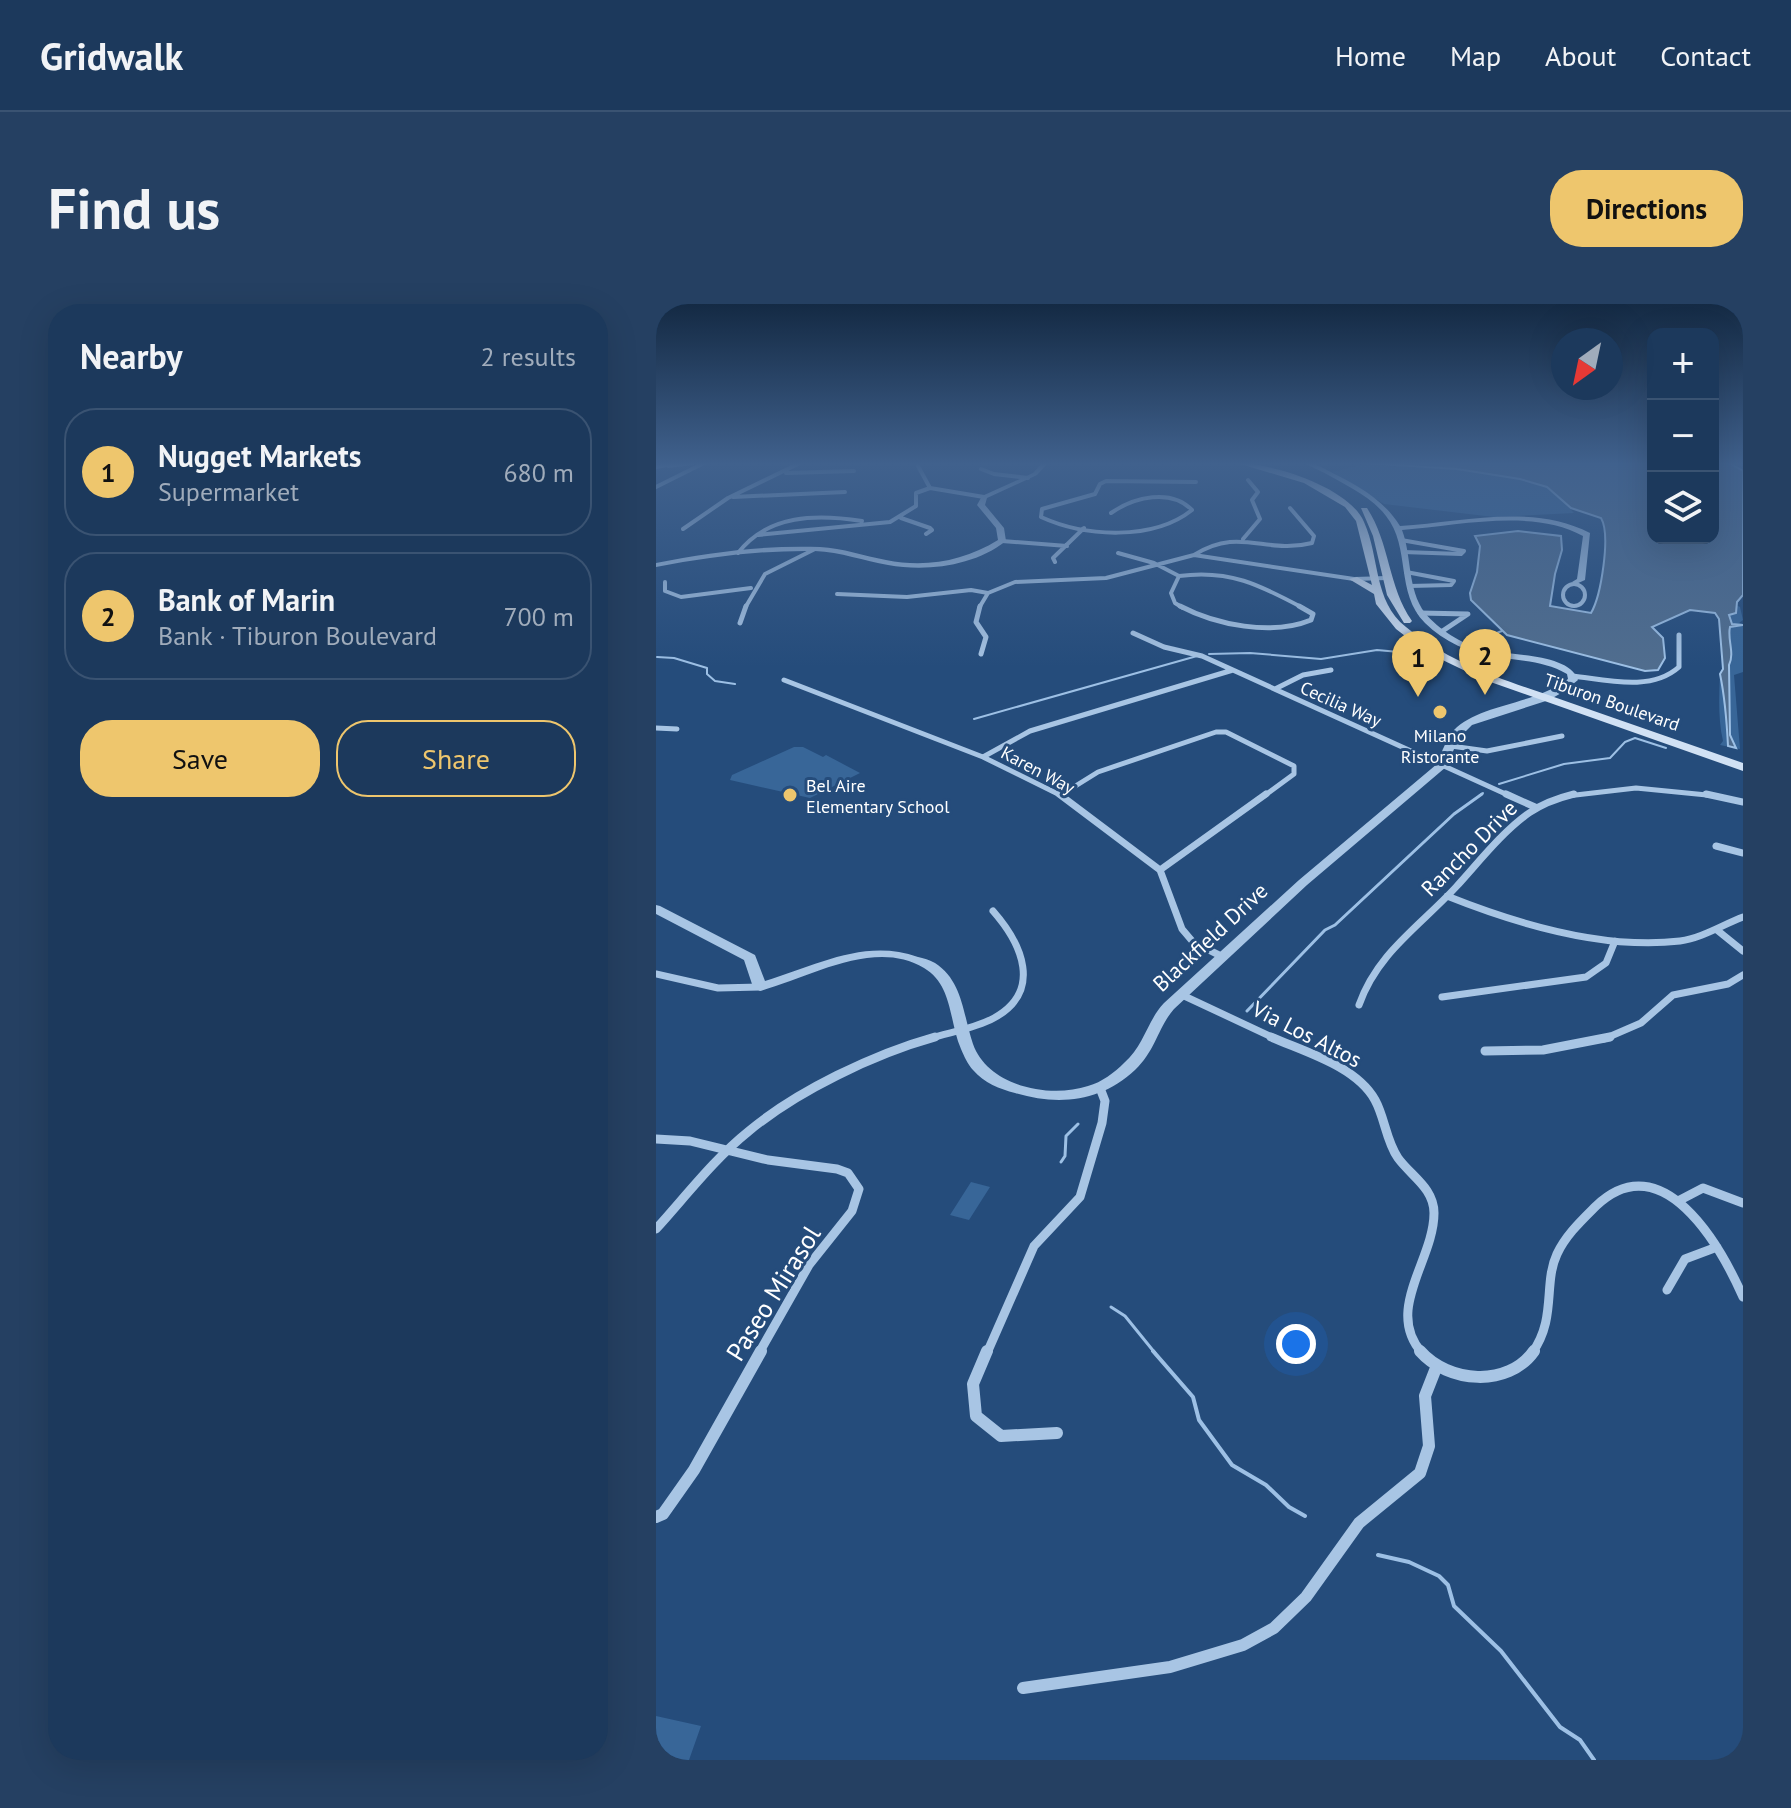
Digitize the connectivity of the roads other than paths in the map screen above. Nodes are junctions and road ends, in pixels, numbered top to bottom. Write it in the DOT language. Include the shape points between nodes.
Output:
graph roads {
  1 [pos="765,531"];
  2 [pos="793,531"];
  3 [pos="931,531"];
  4 [pos="1000,531"];
  5 [pos="1081,531"];
  6 [pos="1250,531"];
  7 [pos="1310,531"];
  8 [pos="1362,531"];
  9 [pos="1374,531"];
  10 [pos="1398,531"];
  11 [pos="1568,531"];
  12 [pos="926,534"];
  13 [pos="758,535"];
  14 [pos="1243,539"];
  15 [pos="1401,540"];
  16 [pos="1002,541"];
  17 [pos="1067,546"];
  18 [pos="815,549"];
  19 [pos="1403,552"];
  20 [pos="738,553"];
  21 [pos="1118,553"];
  22 [pos="1194,555"];
  23 [pos="1055,562"];
  24 [pos="1154,563"];
  25 [pos="656,565"];
  26 [pos="1406,572"];
  27 [pos="1373,574"];
  28 [pos="1179,576"];
  29 [pos="1351,578"];
  30 [pos="1387,578"];
  31 [pos="665,582"];
  32 [pos="1576,584"];
  33 [pos="1409,586"];
  34 [pos="751,588"];
  35 [pos="1377,592"];
  36 [pos="988,593"];
  37 [pos="837,594"];
  38 [pos="917,597"];
  39 [pos="914,607"];
  40 [pos="1420,613"];
  41 [pos="740,623"];
  42 [pos="1441,632"];
  43 [pos="1133,633"];
  44 [pos="1679,635"];
  45 [pos="981,654"];
  46 [pos="1233,670"];
  47 [pos="1331,670"];
  48 [pos="1573,676"];
  49 [pos="784,680"];
  50 [pos="1275,689"];
  51 [pos="1551,696"];
  52 [pos="656,728"];
  53 [pos="677,729"];
  54 [pos="1562,736"];
  55 [pos="1451,746"];
  56 [pos="983,757"];
  57 [pos="1743,758"];
  58 [pos="1442,765"];
  59 [pos="1743,767"];
  60 [pos="1061,795"];
  61 [pos="1743,802"];
  62 [pos="1535,807"];
  63 [pos="1716,846"];
  64 [pos="1743,853"];
  65 [pos="1160,870"];
  66 [pos="1447,896"];
  67 [pos="656,909"];
  68 [pos="993,911"];
  69 [pos="1743,917"];
  70 [pos="1717,930"];
  71 [pos="1615,941"];
  72 [pos="1743,951"];
  73 [pos="1221,956"];
  74 [pos="656,974"];
  75 [pos="1743,975"];
  76 [pos="760,987"];
  77 [pos="1180,994"];
  78 [pos="1442,997"];
  79 [pos="1359,1005"];
  80 [pos="961,1029"];
  81 [pos="1485,1051"];
  82 [pos="1100,1088"];
  83 [pos="656,1139"];
  84 [pos="728,1150"];
  85 [pos="1680,1200"];
  86 [pos="1743,1203"];
  87 [pos="656,1229"];
  88 [pos="1717,1247"];
  89 [pos="1667,1290"];
  90 [pos="1743,1297"];
  91 [pos="1436,1368"];
  92 [pos="1057,1433"];
  93 [pos="656,1517"];
  94 [pos="1023,1688"];
  1 -- 13 [label="street"];
  2 -- 13 [label="street"];
  3 -- 12 [label="street"];
  4 -- 16 [label="street"];
  5 -- 17 [label="street"];
  6 -- 14 [label="street"];
  7 -- 14 [label="street" via="1312,543 1278,547"];
  8 -- 27 [label="main road, Tiburon Boulevard"];
  9 -- 30 [label="main road, Tiburon Boulevard"];
  10 -- 15 [label="street"];
  11 -- 32 [label="street" via="1576,536"];
  13 -- 20 [label="street"];
  14 -- 22 [label="street" via="1210,543"];
  15 -- 19 [label="street"];
  15 -- 19 [label="street" via="1464,551"];
  16 -- 17 [label="street"];
  16 -- 18 [label="street" via="964,559 917,565"];
  17 -- 23 [label="street"];
  18 -- 20 [label="street"];
  18 -- 34 [label="street" via="772,569"];
  19 -- 26 [label="street"];
  20 -- 25 [label="street"];
  21 -- 24 [label="street"];
  22 -- 24 [label="street"];
  22 -- 29 [label="street"];
  24 -- 28 [label="street"];
  24 -- 36 [label="street" via="1106,578 1015,582"];
  26 -- 33 [label="street"];
  26 -- 33 [label="street" via="1454,581"];
  27 -- 29 [label="main road"];
  27 -- 30 [label="street"];
  27 -- 35 [label="main road, Tiburon Boulevard"];
  28 -- 28 [label="street" via="1171,593 1175,603 1192,613 1284,630 1312,619 1313,614 1257,583 1224,575"];
  29 -- 35 [label="main road"];
  30 -- 51 [label="main road, Tiburon Boulevard" via="1399,612 1431,641"];
  31 -- 34 [label="street" via="665,591 681,597"];
  32 -- 32 [label="street" via="1564,588 1562,601 1584,603 1585,590"];
  33 -- 40 [label="street"];
  34 -- 41 [label="street"];
  35 -- 51 [label="main road, Tiburon Boulevard" via="1393,621 1430,650 1474,672"];
  36 -- 38 [label="street"];
  36 -- 45 [label="street" via="976,622 986,637"];
  37 -- 38 [label="street"];
  38 -- 39 [label="street"];
  40 -- 42 [label="street"];
  40 -- 42 [label="street" via="1468,614"];
  42 -- 48 [label="street" via="1474,650 1553,664"];
  43 -- 46 [label="street, Cecilia Way"];
  44 -- 48 [label="street" via="1679,667 1668,677 1640,682"];
  46 -- 50 [label="street, Cecilia Way"];
  46 -- 56 [label="street" via="1030,731"];
  47 -- 50 [label="street" via="1303,675"];
  48 -- 51 [label="street"];
  49 -- 56 [label="street, Karen Way"];
  50 -- 58 [label="street, Cecilia Way"];
  51 -- 55 [label="street, Blackfield Drive" via="1469,724 1457,732"];
  51 -- 57 [label="main road, Tiburon Boulevard"];
  51 -- 59 [label="main road, Tiburon Boulevard"];
  52 -- 53 [label="street"];
  54 -- 55 [label="street" via="1487,751"];
  55 -- 58 [label="street, Blackfield Drive"];
  56 -- 60 [label="street, Karen Way"];
  58 -- 62 [label="street, Cecilia Way"];
  58 -- 73 [label="street, Blackfield Drive"];
  60 -- 65 [label="street, Karen Way"];
  60 -- 65 [label="street" via="1098,772 1216,732 1294,766 1294,774"];
  61 -- 62 [label="street, Rancho Drive" via="1678,789 1636,788 1589,791"];
  62 -- 66 [label="street, Rancho Drive"];
  63 -- 64 [label="street"];
  65 -- 73 [label="street" via="1182,929 1193,942"];
  66 -- 71 [label="street" via="1493,913"];
  66 -- 79 [label="street, Rancho Drive" via="1383,958"];
  67 -- 76 [label="street" via="750,958"];
  68 -- 80 [label="street" via="1012,931 1024,985 996,1018"];
  69 -- 70 [label="street"];
  70 -- 71 [label="street" via="1682,941"];
  70 -- 72 [label="street"];
  71 -- 78 [label="street" via="1604,967 1586,977"];
  73 -- 77 [label="street, Blackfield Drive"];
  74 -- 76 [label="street, Blackfield Drive" via="718,990"];
  75 -- 81 [label="street" via="1736,982 1673,995 1638,1025 1613,1035 1569,1046"];
  76 -- 80 [label="street, Blackfield Drive" via="833,960 901,955 921,961 946,979 953,988"];
  77 -- 82 [label="street, Blackfield Drive" via="1161,1014 1151,1040 1128,1068"];
  77 -- 91 [label="street, Via Los Altos" via="1343,1070 1375,1100 1397,1156 1429,1192 1434,1207 1407,1318 1419,1351"];
  80 -- 82 [label="street, Blackfield Drive" via="974,1064 998,1083 1052,1095"];
  80 -- 84 [label="street" via="919,1042 784,1106"];
  82 -- 92 [label="street" via="1105,1101 1102,1123 1080,1197 1034,1246 973,1384 976,1416 1001,1436"];
  83 -- 84 [label="street, Paseo Mirasol"];
  84 -- 87 [label="street"];
  84 -- 93 [label="street, Paseo Mirasol" via="837,1169 855,1181 858,1199 809,1265 694,1470"];
  85 -- 86 [label="street" via="1701,1187"];
  85 -- 88 [label="street"];
  85 -- 91 [label="street" via="1637,1186 1612,1192 1588,1214 1554,1260 1551,1307 1540,1341 1523,1364 1500,1377 1468,1377"];
  88 -- 89 [label="street" via="1685,1259"];
  88 -- 90 [label="street"];
  91 -- 94 [label="street" via="1425,1397 1426,1462 1408,1487 1361,1520 1298,1608 1267,1633 1217,1657"];
}
